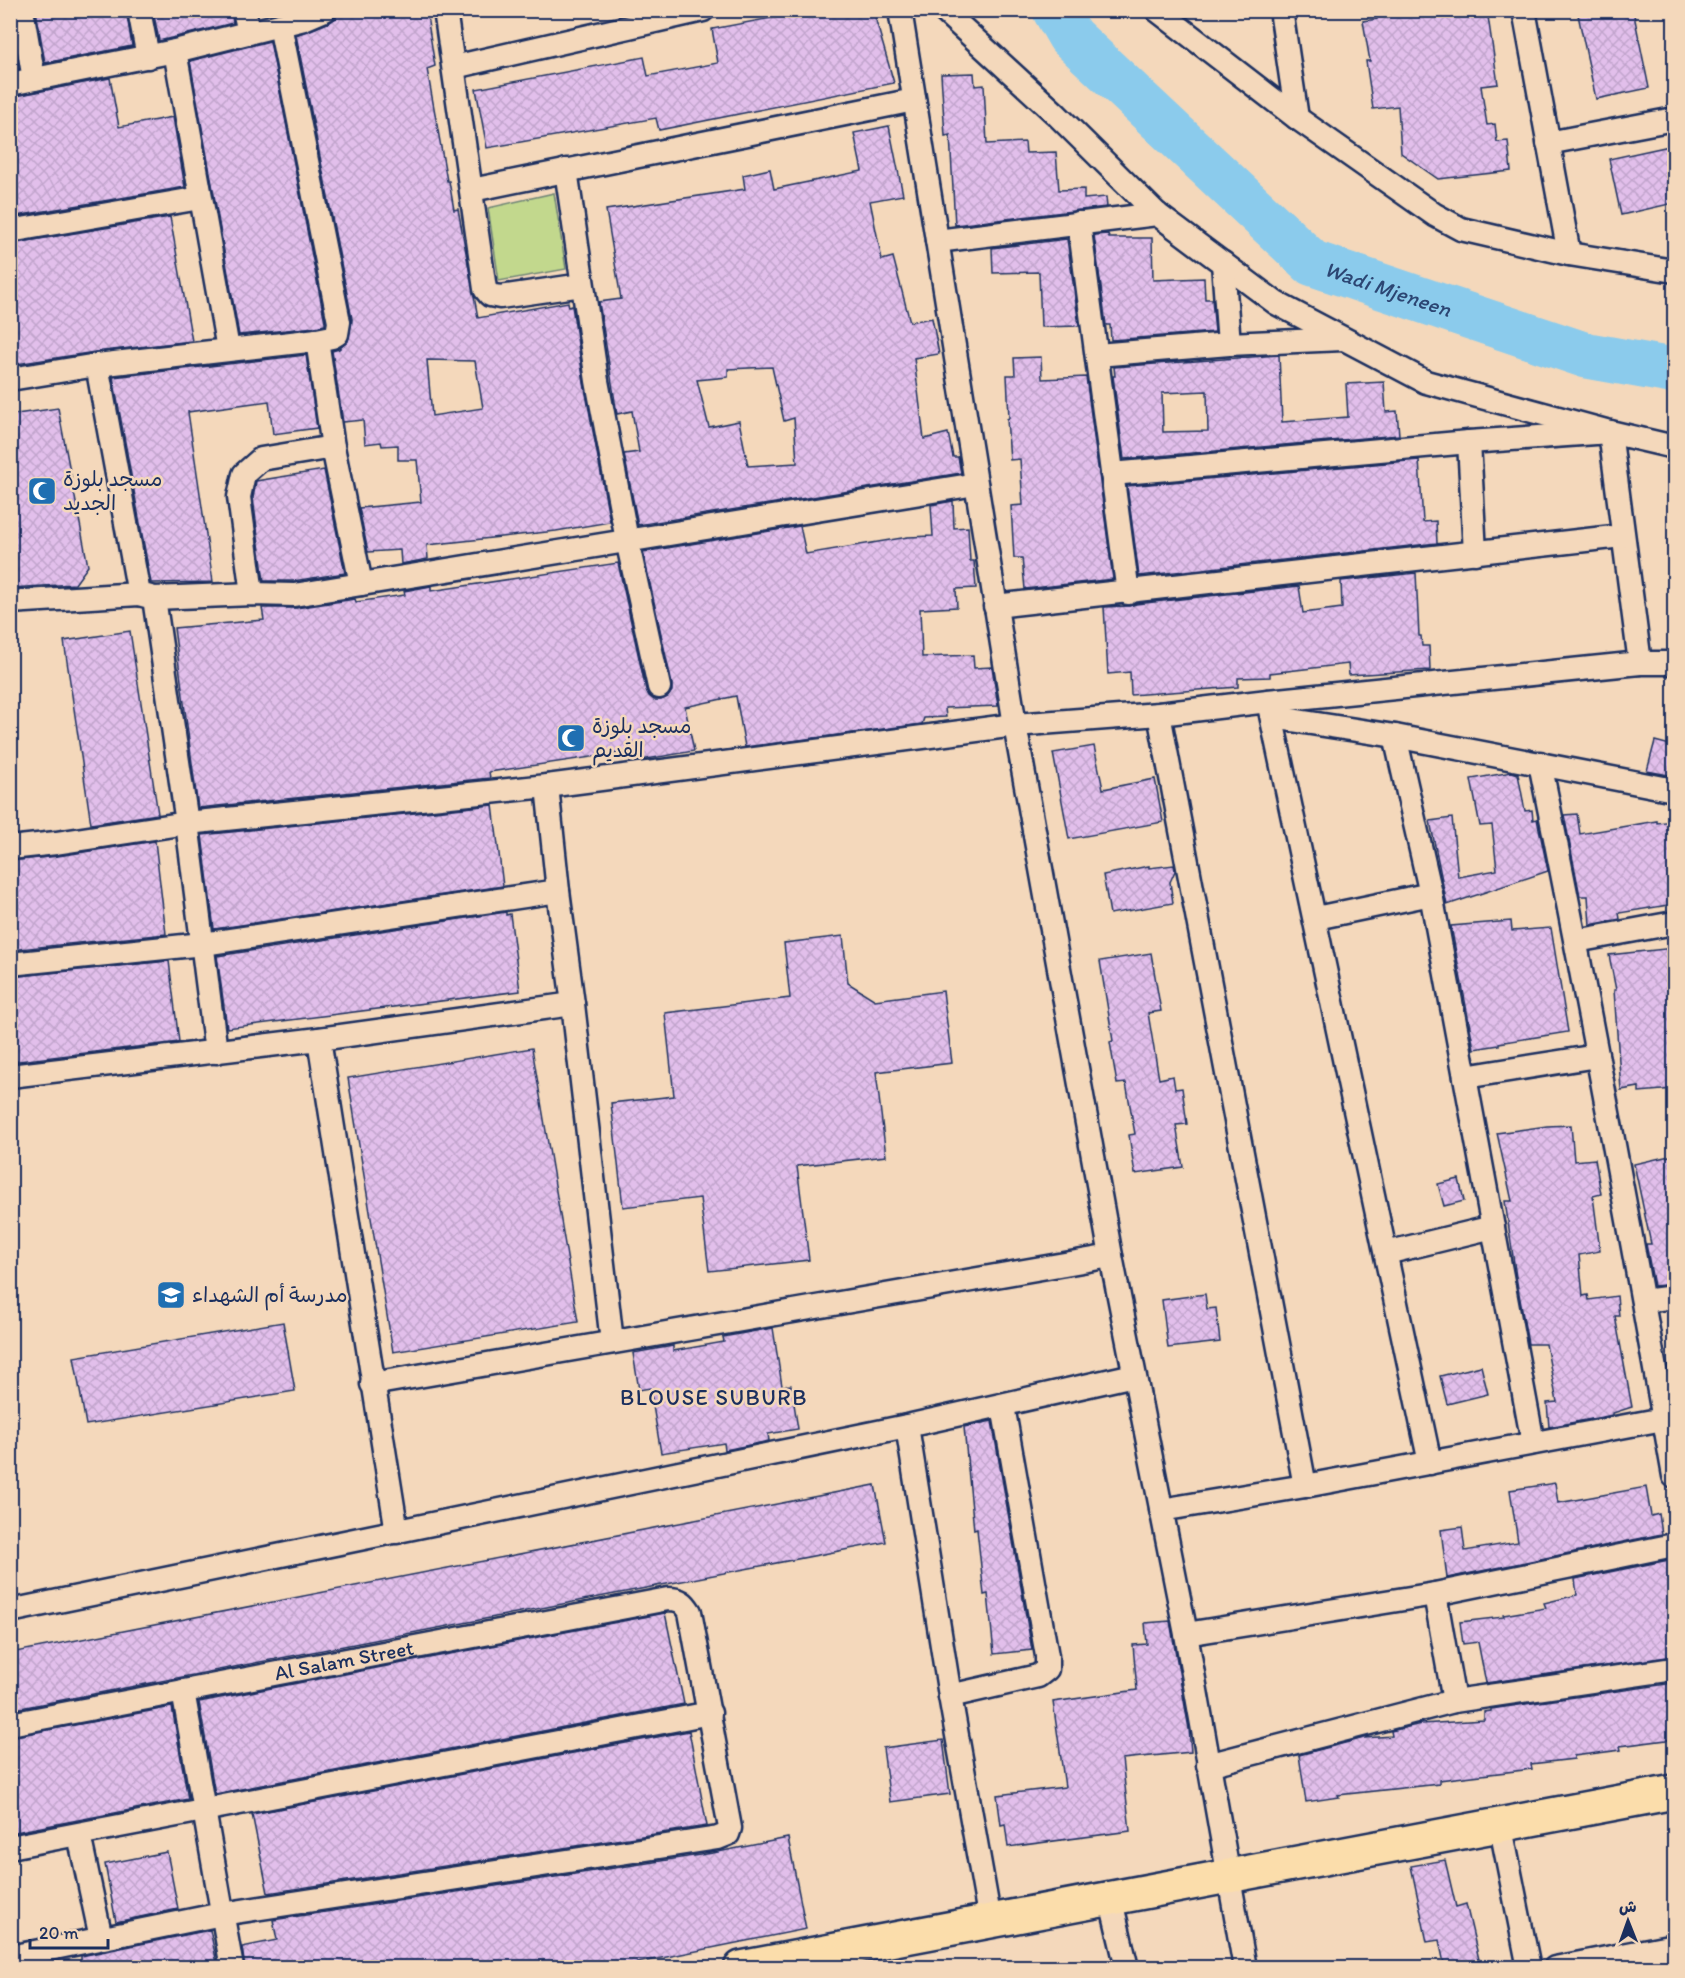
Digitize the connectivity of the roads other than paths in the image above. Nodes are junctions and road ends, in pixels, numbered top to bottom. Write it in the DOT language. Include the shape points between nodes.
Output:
graph roads {
  1 [pos="22,10"];
  2 [pos="139,10"];
  3 [pos="244,10"];
  4 [pos="325,10"];
  5 [pos="445,10"];
  6 [pos="703,10"];
  7 [pos="900,10"];
  8 [pos="943,10"];
  9 [pos="1281,10"];
  10 [pos="1524,10"];
  11 [pos="1162,11"];
  12 [pos="303,15"];
  13 [pos="280,25"];
  14 [pos="249,33"];
  15 [pos="175,51"];
  16 [pos="148,57"];
  17 [pos="454,67"];
  18 [pos="34,79"];
  19 [pos="10,84"];
  20 [pos="914,100"];
  21 [pos="1297,118"];
  22 [pos="1674,119"];
  23 [pos="1548,143"];
  24 [pos="566,170"];
  25 [pos="472,190"];
  26 [pos="200,198"];
  27 [pos="1157,214"];
  28 [pos="1079,223"];
  29 [pos="10,231"];
  30 [pos="937,241"];
  31 [pos="1569,254"];
  32 [pos="1223,263"];
  33 [pos="1674,271"];
  34 [pos="582,285"];
  35 [pos="1344,339"];
  36 [pos="317,340"];
  37 [pos="1229,344"];
  38 [pos="228,349"];
  39 [pos="1097,355"];
  40 [pos="97,365"];
  41 [pos="10,379"];
  42 [pos="1610,432"];
  43 [pos="1469,442"];
  44 [pos="333,447"];
  45 [pos="1674,447"];
  46 [pos="1112,474"];
  47 [pos="976,484"];
  48 [pos="1622,536"];
  49 [pos="627,540"];
  50 [pos="1475,553"];
  51 [pos="361,584"];
  52 [pos="1128,593"];
  53 [pos="252,594"];
  54 [pos="147,596"];
  55 [pos="10,602"];
  56 [pos="995,606"];
  57 [pos="1640,663"];
  58 [pos="1674,663"];
  59 [pos="659,687"];
  60 [pos="1270,709"];
  61 [pos="1159,714"];
  62 [pos="1015,725"];
  63 [pos="1395,736"];
  64 [pos="1540,763"];
  65 [pos="547,786"];
  66 [pos="1674,790"];
  67 [pos="187,823"];
  68 [pos="10,848"];
  69 [pos="558,891"];
  70 [pos="1431,894"];
  71 [pos="1316,918"];
  72 [pos="1674,923"];
  73 [pos="1576,941"];
  74 [pos="203,944"];
  75 [pos="10,964"];
  76 [pos="573,1004"];
  77 [pos="319,1039"];
  78 [pos="216,1052"];
  79 [pos="1597,1056"];
  80 [pos="10,1076"];
  81 [pos="1465,1077"];
  82 [pos="1493,1227"];
  83 [pos="1386,1253"];
  84 [pos="1111,1256"];
  85 [pos="1674,1297"];
  86 [pos="1644,1301"];
  87 [pos="612,1342"];
  88 [pos="1134,1375"];
  89 [pos="372,1384"];
  90 [pos="1003,1406"];
  91 [pos="1669,1418"];
  92 [pos="907,1426"];
  93 [pos="1533,1443"];
  94 [pos="1430,1463"];
  95 [pos="1674,1476"];
  96 [pos="1305,1486"];
  97 [pos="1161,1510"];
  98 [pos="397,1533"];
  99 [pos="1674,1545"];
  100 [pos="1435,1594"];
  101 [pos="10,1611"];
  102 [pos="1186,1634"];
  103 [pos="1674,1669"];
  104 [pos="183,1691"];
  105 [pos="950,1696"];
  106 [pos="1454,1701"];
  107 [pos="710,1713"];
  108 [pos="10,1724"];
  109 [pos="1208,1764"];
  110 [pos="1674,1792"];
  111 [pos="203,1812"];
  112 [pos="1500,1823"];
  113 [pos="79,1835"];
  114 [pos="10,1847"];
  115 [pos="1229,1876"];
  116 [pos="1110,1897"];
  117 [pos="222,1914"];
  118 [pos="990,1921"];
  119 [pos="101,1938"];
  120 [pos="1672,1953"];
  121 [pos="10,1957"];
  122 [pos="837,1958"];
  123 [pos="232,1968"];
  124 [pos="741,1968"];
  125 [pos="1127,1968"];
  126 [pos="1245,1968"];
  127 [pos="1529,1968"];
  128 [pos="1555,1968"];
  1 -- 18 [label="street"];
  2 -- 16 [label="street"];
  3 -- 14 [label="street"];
  4 -- 12 [label="street"];
  5 -- 17 [label="street"];
  6 -- 17 [label="street"];
  7 -- 20 [label="street"];
  8 -- 27 [label="street"];
  9 -- 21 [label="street"];
  10 -- 23 [label="street"];
  11 -- 21 [label="street"];
  12 -- 13 [label="street"];
  13 -- 14 [label="street"];
  13 -- 36 [label="street" via="339,322 337,334"];
  14 -- 15 [label="street"];
  15 -- 16 [label="street"];
  15 -- 26 [label="street"];
  16 -- 18 [label="street"];
  17 -- 25 [label="street"];
  18 -- 19 [label="street"];
  20 -- 24 [label="street"];
  20 -- 30 [label="street"];
  21 -- 31 [label="street" via="1461,229"];
  22 -- 23 [label="street"];
  23 -- 31 [label="street"];
  24 -- 25 [label="street"];
  24 -- 34 [label="street"];
  25 -- 34 [label="street" via="485,289 490,295 500,297"];
  26 -- 29 [label="street"];
  26 -- 38 [label="street"];
  27 -- 28 [label="street"];
  27 -- 32 [label="street"];
  28 -- 30 [label="street"];
  28 -- 39 [label="street"];
  30 -- 47 [label="street"];
  31 -- 33 [label="street"];
  32 -- 35 [label="street" via="1276,303"];
  32 -- 37 [label="street"];
  34 -- 49 [label="street"];
  35 -- 37 [label="street"];
  35 -- 42 [label="street" via="1426,382"];
  36 -- 38 [label="street"];
  36 -- 44 [label="street"];
  37 -- 39 [label="street"];
  38 -- 40 [label="street"];
  39 -- 46 [label="street"];
  40 -- 41 [label="street"];
  40 -- 54 [label="street"];
  42 -- 43 [label="street"];
  42 -- 45 [label="street"];
  42 -- 48 [label="street"];
  43 -- 46 [label="street"];
  43 -- 50 [label="street"];
  44 -- 51 [label="street"];
  44 -- 53 [label="street" via="261,459 244,474 239,497"];
  46 -- 52 [label="street"];
  47 -- 49 [label="street"];
  47 -- 56 [label="street"];
  48 -- 50 [label="street"];
  48 -- 57 [label="street"];
  49 -- 51 [label="street"];
  49 -- 59 [label="street"];
  50 -- 52 [label="street"];
  51 -- 53 [label="street" via="294,595"];
  52 -- 56 [label="street"];
  53 -- 54 [label="street"];
  54 -- 55 [label="street"];
  54 -- 67 [label="street"];
  56 -- 62 [label="street"];
  57 -- 58 [label="street"];
  57 -- 60 [label="street"];
  60 -- 61 [label="street"];
  60 -- 63 [label="street"];
  60 -- 71 [label="street"];
  61 -- 62 [label="street"];
  61 -- 96 [label="street"];
  62 -- 65 [label="street"];
  62 -- 84 [label="street"];
  63 -- 64 [label="street"];
  63 -- 70 [label="street"];
  64 -- 66 [label="street"];
  64 -- 73 [label="street"];
  65 -- 67 [label="street"];
  65 -- 69 [label="street"];
  67 -- 68 [label="street"];
  67 -- 74 [label="street"];
  69 -- 74 [label="street"];
  69 -- 76 [label="street"];
  70 -- 71 [label="street"];
  70 -- 81 [label="street"];
  71 -- 83 [label="street"];
  72 -- 73 [label="street"];
  73 -- 79 [label="street"];
  74 -- 75 [label="street"];
  74 -- 78 [label="street"];
  76 -- 77 [label="street"];
  76 -- 87 [label="street"];
  77 -- 78 [label="street"];
  77 -- 89 [label="street"];
  78 -- 80 [label="street"];
  79 -- 81 [label="street"];
  79 -- 86 [label="street"];
  81 -- 82 [label="street"];
  82 -- 83 [label="street"];
  82 -- 93 [label="street"];
  83 -- 94 [label="street"];
  84 -- 87 [label="street"];
  84 -- 88 [label="street"];
  85 -- 86 [label="street"];
  86 -- 91 [label="street"];
  87 -- 89 [label="street"];
  88 -- 90 [label="street"];
  88 -- 97 [label="street"];
  89 -- 98 [label="street"];
  90 -- 92 [label="street"];
  90 -- 105 [label="street" via="1047,1669 1032,1678"];
  91 -- 93 [label="street"];
  91 -- 95 [label="street"];
  92 -- 98 [label="street"];
  92 -- 105 [label="street"];
  93 -- 94 [label="street"];
  94 -- 96 [label="street"];
  96 -- 97 [label="street"];
  97 -- 102 [label="street"];
  98 -- 101 [label="street"];
  99 -- 100 [label="street"];
  100 -- 102 [label="street"];
  100 -- 106 [label="street"];
  102 -- 109 [label="street"];
  103 -- 106 [label="street"];
  104 -- 107 [label="street, Al Salam Street" via="677,1599 690,1612"];
  104 -- 108 [label="street, Al Salam Street"];
  104 -- 111 [label="street"];
  105 -- 118 [label="street"];
  106 -- 109 [label="street"];
  107 -- 111 [label="street"];
  107 -- 117 [label="street" via="728,1834"];
  109 -- 115 [label="street"];
  110 -- 112 [label="main road"];
  111 -- 113 [label="street"];
  111 -- 117 [label="street"];
  112 -- 115 [label="main road"];
  112 -- 127 [label="street"];
  113 -- 114 [label="street"];
  113 -- 119 [label="street"];
  115 -- 116 [label="main road"];
  115 -- 126 [label="street"];
  116 -- 118 [label="main road"];
  116 -- 125 [label="street"];
  117 -- 119 [label="street"];
  117 -- 123 [label="street"];
  118 -- 122 [label="main road"];
  119 -- 121 [label="street"];
  120 -- 128 [label="street"];
  122 -- 124 [label="main road"];
}
